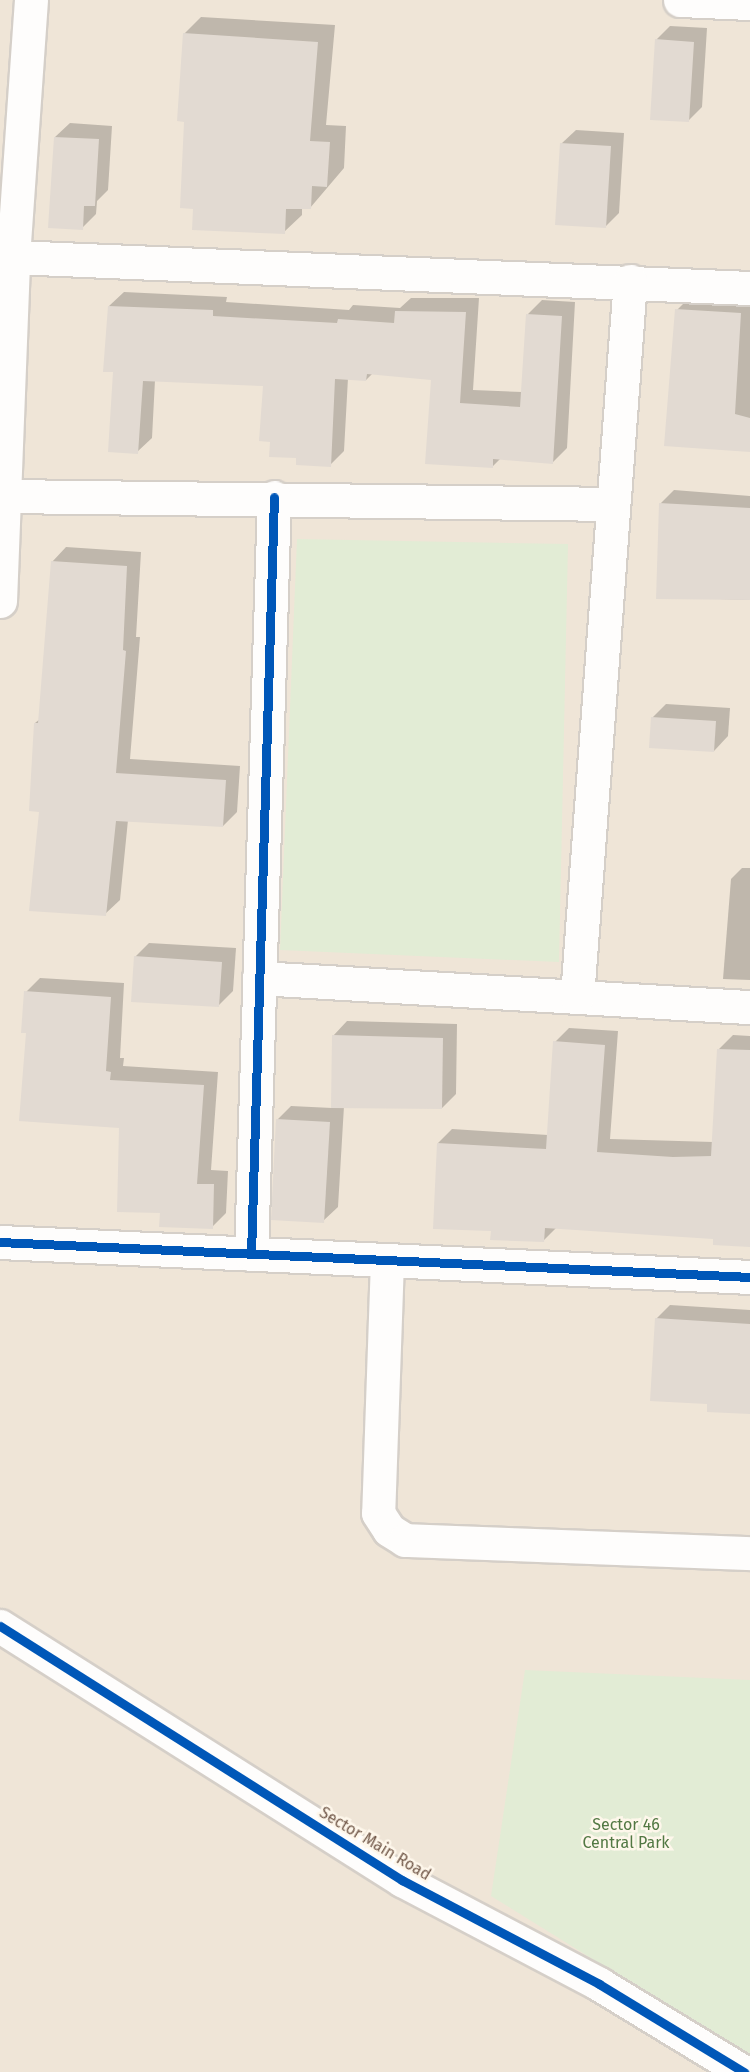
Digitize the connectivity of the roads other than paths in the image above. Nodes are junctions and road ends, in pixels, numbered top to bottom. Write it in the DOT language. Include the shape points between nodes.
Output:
graph roads {
  1 [pos="31,0"];
  2 [pos="680,0"];
  3 [pos="750,3"];
  4 [pos="13,257"];
  5 [pos="630,280"];
  6 [pos="750,288"];
  7 [pos="6,496"];
  8 [pos="274,497"];
  9 [pos="614,504"];
  10 [pos="0,601"];
  11 [pos="259,978"];
  12 [pos="577,997"];
  13 [pos="750,1007"];
  14 [pos="0,1242"];
  15 [pos="251,1254"];
  16 [pos="387,1260"];
  17 [pos="750,1277"];
  18 [pos="750,1553"];
  19 [pos="0,1626"];
  20 [pos="744,2072"];
  1 -- 4 [label="street"];
  2 -- 3 [label="street"];
  4 -- 5 [label="street"];
  4 -- 7 [label="street"];
  5 -- 6 [label="street"];
  5 -- 9 [label="street"];
  7 -- 8 [label="street"];
  7 -- 10 [label="street"];
  8 -- 9 [label="street"];
  8 -- 11 [label="street"];
  9 -- 12 [label="street"];
  11 -- 12 [label="street"];
  11 -- 15 [label="street"];
  12 -- 13 [label="street"];
  14 -- 15 [label="street"];
  15 -- 16 [label="street"];
  16 -- 17 [label="street"];
  16 -- 18 [label="street" via="378,1513 389,1530 405,1540"];
  19 -- 20 [label="street, Sector Main Road" via="402,1880 599,1984"];
}
